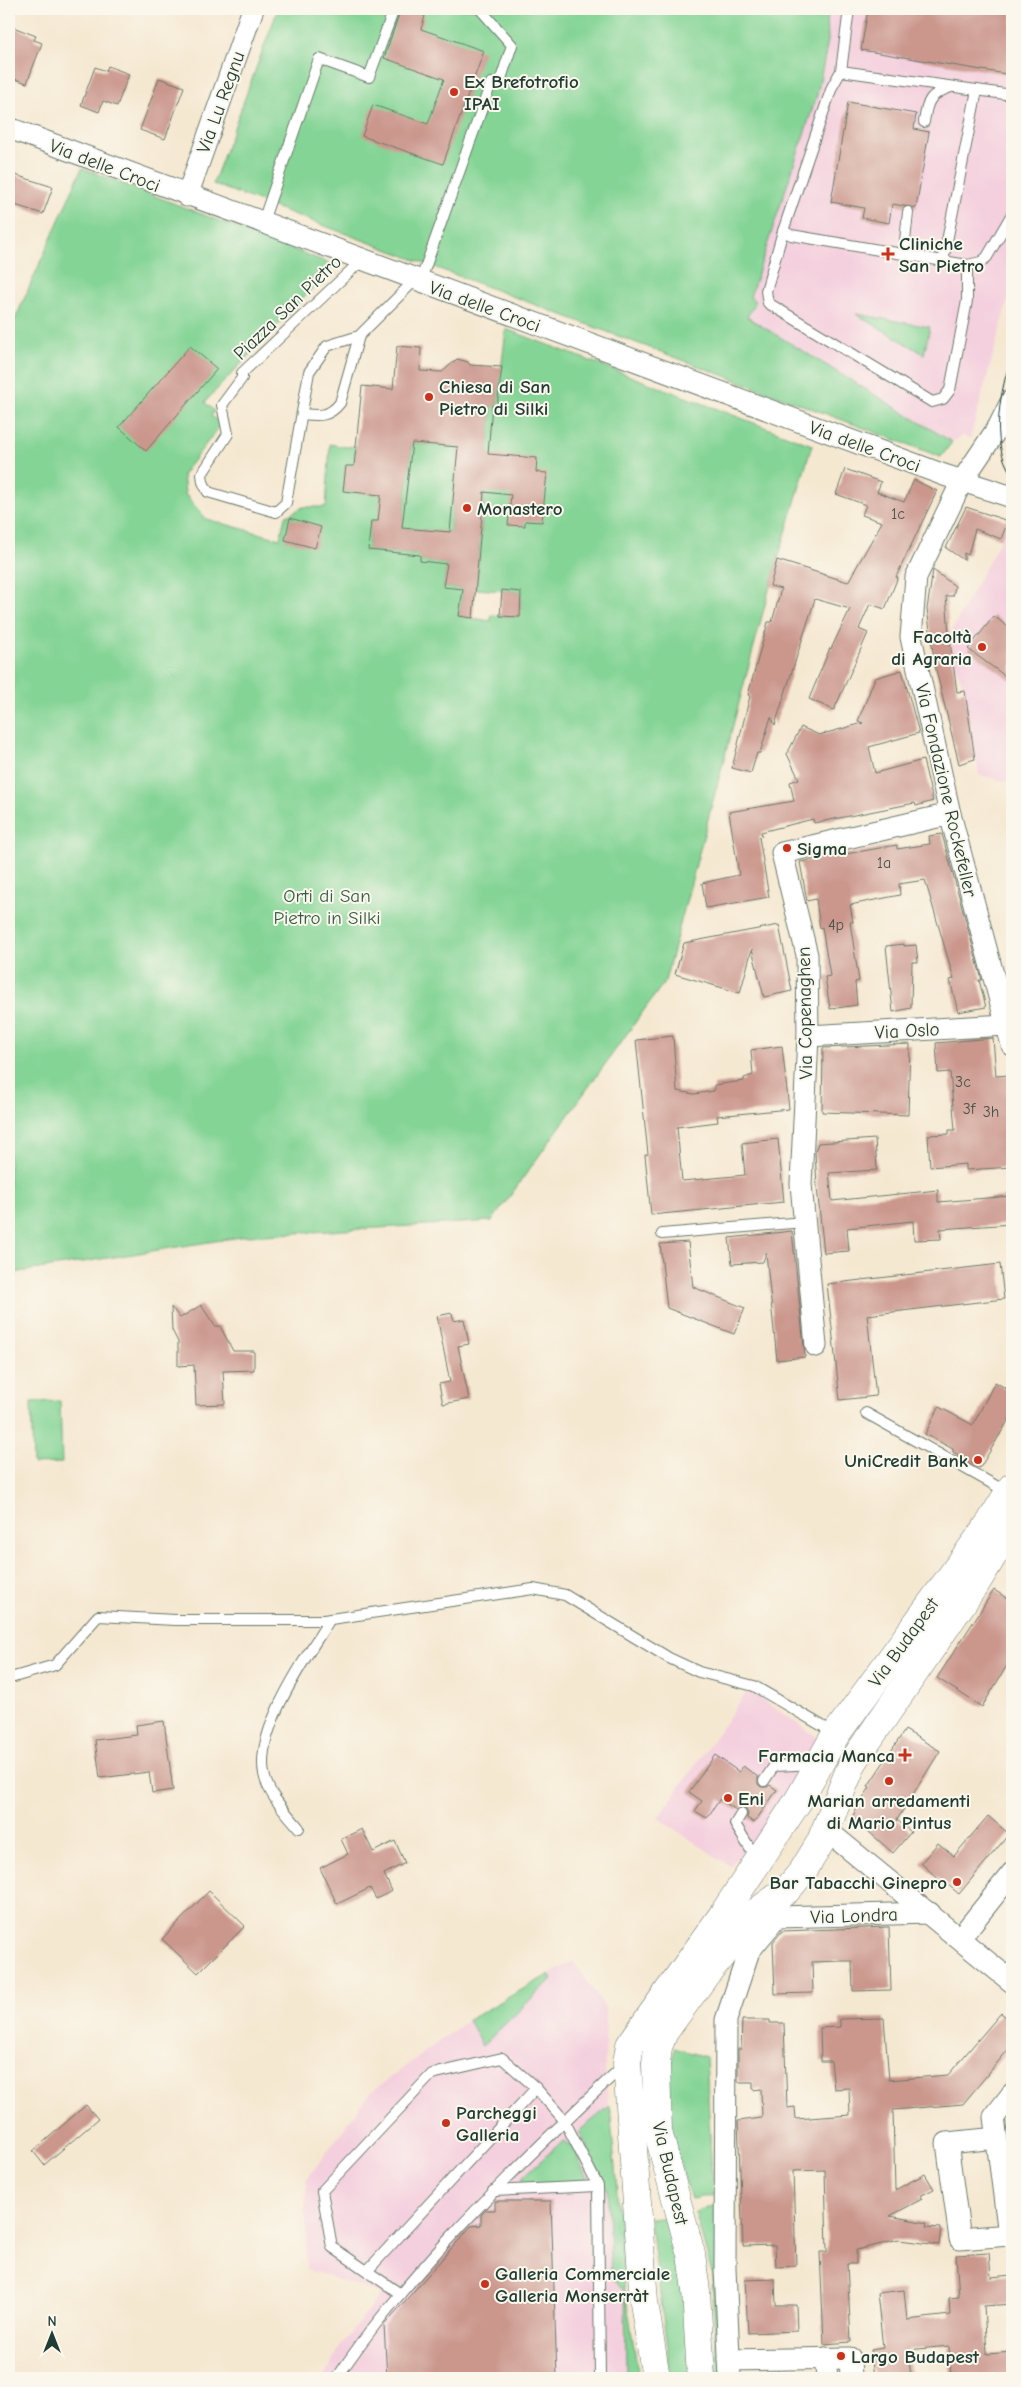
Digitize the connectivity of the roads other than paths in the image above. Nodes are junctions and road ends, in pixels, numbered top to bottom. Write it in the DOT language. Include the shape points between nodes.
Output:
graph roads {
  1 [pos="254,9"];
  2 [pos="394,9"];
  3 [pos="480,9"];
  4 [pos="849,9"];
  5 [pos="841,71"];
  6 [pos="951,86"];
  7 [pos="976,90"];
  8 [pos="1012,95"];
  9 [pos="924,122"];
  10 [pos="9,128"];
  11 [pos="187,196"];
  12 [pos="908,212"];
  13 [pos="1012,214"];
  14 [pos="262,224"];
  15 [pos="787,233"];
  16 [pos="911,256"];
  17 [pos="362,260"];
  18 [pos="943,261"];
  19 [pos="967,265"];
  20 [pos="418,281"];
  21 [pos="359,336"];
  22 [pos="1012,400"];
  23 [pos="302,414"];
  24 [pos="962,481"];
  25 [pos="1012,497"];
  26 [pos="950,814"];
  27 [pos="1006,1025"];
  28 [pos="808,1036"];
  29 [pos="1012,1046"];
  30 [pos="804,1222"];
  31 [pos="662,1234"];
  32 [pos="816,1346"];
  33 [pos="866,1413"];
  34 [pos="1011,1490"];
  35 [pos="1005,1530"];
  36 [pos="330,1619"];
  37 [pos="14,1677"];
  38 [pos="836,1734"];
  39 [pos="820,1763"];
  40 [pos="764,1781"];
  41 [pos="798,1801"];
  42 [pos="742,1814"];
  43 [pos="298,1828"];
  44 [pos="824,1829"];
  45 [pos="757,1861"];
  46 [pos="803,1871"];
  47 [pos="1012,1874"];
  48 [pos="930,1913"];
  49 [pos="960,1938"];
  50 [pos="1012,1982"];
  51 [pos="627,2063"];
  52 [pos="536,2088"];
  53 [pos="1012,2094"];
  54 [pos="564,2120"];
  55 [pos="997,2138"];
  56 [pos="598,2186"];
  57 [pos="493,2191"];
  58 [pos="368,2270"];
  59 [pos="400,2293"];
  60 [pos="826,2368"];
  61 [pos="730,2369"];
  62 [pos="338,2378"];
  63 [pos="600,2378"];
  64 [pos="656,2378"];
  65 [pos="701,2378"];
  66 [pos="851,2378"];
  1 -- 11 [label="street, Via Lu Regnu"];
  2 -- 14 [label="lane" via="370,77 319,58"];
  3 -- 20 [label="lane" via="512,45 499,85 491,83"];
  4 -- 5 [label="lane"];
  5 -- 6 [label="lane"];
  5 -- 15 [label="lane" via="832,87"];
  6 -- 7 [label="lane"];
  6 -- 9 [label="lane" via="932,95"];
  7 -- 8 [label="lane"];
  7 -- 18 [label="lane"];
  10 -- 11 [label="street, Via delle Croci"];
  11 -- 14 [label="street, Via delle Croci"];
  12 -- 16 [label="lane" via="905,241"];
  13 -- 19 [label="lane" via="987,257"];
  14 -- 17 [label="street, Via delle Croci"];
  15 -- 16 [label="lane"];
  15 -- 19 [label="lane" via="766,291 768,303 932,402 943,399 950,390 967,301"];
  16 -- 18 [label="lane"];
  17 -- 20 [label="street, Via delle Croci"];
  17 -- 23 [label="lane, Piazza San Pietro" via="242,373 242,378 222,405 228,434 202,474 208,492 276,512 286,503"];
  18 -- 19 [label="lane"];
  20 -- 21 [label="lane"];
  20 -- 24 [label="street, Via delle Croci"];
  21 -- 23 [label="lane" via="327,346 310,372"];
  21 -- 23 [label="lane" via="340,403 326,415"];
  22 -- 24 [label="street, Via Fondazione Rockefeller" via="999,426"];
  24 -- 25 [label="street, Via delle Croci"];
  24 -- 26 [label="street, Via Fondazione Rockefeller" via="916,577 911,637"];
  26 -- 27 [label="street, Via Fondazione Rockefeller"];
  26 -- 28 [label="street, Via Copenaghen" via="782,853 807,955"];
  27 -- 28 [label="street, Via Oslo"];
  27 -- 29 [label="street, Via Fondazione Rockefeller"];
  28 -- 30 [label="street, Via Copenaghen" via="801,1184"];
  30 -- 31 [label="lane"];
  30 -- 32 [label="street, Via Copenaghen"];
  33 -- 34 [label="lane"];
  34 -- 35 [label="main road, Via Budapest"];
  35 -- 38 [label="main road, Via Budapest"];
  35 -- 44 [label="main road, Via Budapest" via="978,1580 852,1762"];
  36 -- 37 [label="lane" via="175,1620 98,1616 55,1665"];
  36 -- 38 [label="lane" via="533,1589 565,1595 668,1658 698,1672 754,1686"];
  36 -- 43 [label="lane" via="289,1686 266,1738 264,1773 272,1794"];
  38 -- 39 [label="main road, Via Budapest"];
  39 -- 40 [label="lane" via="774,1766"];
  39 -- 41 [label="main road, Via Budapest"];
  41 -- 44 [label="main road" via="821,1817"];
  41 -- 45 [label="main road, Via Budapest"];
  42 -- 45 [label="lane" via="735,1824"];
  44 -- 46 [label="main road, Via Budapest" via="820,1843"];
  44 -- 48 [label="street, Via Londra"];
  45 -- 46 [label="main road" via="784,1875"];
  45 -- 51 [label="main road, Via Budapest" via="630,2045"];
  46 -- 65 [label="main road, Via Budapest" via="787,1890 758,1911 706,1974 664,2032 658,2047 658,2132 691,2254"];
  47 -- 49 [label="street"];
  48 -- 49 [label="street, Via Londra"];
  48 -- 61 [label="street, Via Londra" via="777,1918 749,1951 726,2020 725,2269"];
  49 -- 50 [label="street, Via Londra"];
  51 -- 54 [label="lane"];
  51 -- 64 [label="main road, Via Budapest" via="644,2302"];
  52 -- 54 [label="lane"];
  52 -- 58 [label="lane"];
  52 -- 58 [label="lane" via="502,2058 432,2074 322,2191 332,2247"];
  53 -- 55 [label="street" via="994,2117"];
  54 -- 56 [label="lane"];
  54 -- 57 [label="lane"];
  55 -- 55 [label="street" via="1009,2235 960,2239 947,2142"];
  56 -- 57 [label="lane"];
  56 -- 63 [label="lane"];
  57 -- 59 [label="lane"];
  58 -- 59 [label="lane"];
  59 -- 62 [label="lane"];
  60 -- 61 [label="street"];
  60 -- 66 [label="street" via="850,2358"];
}
